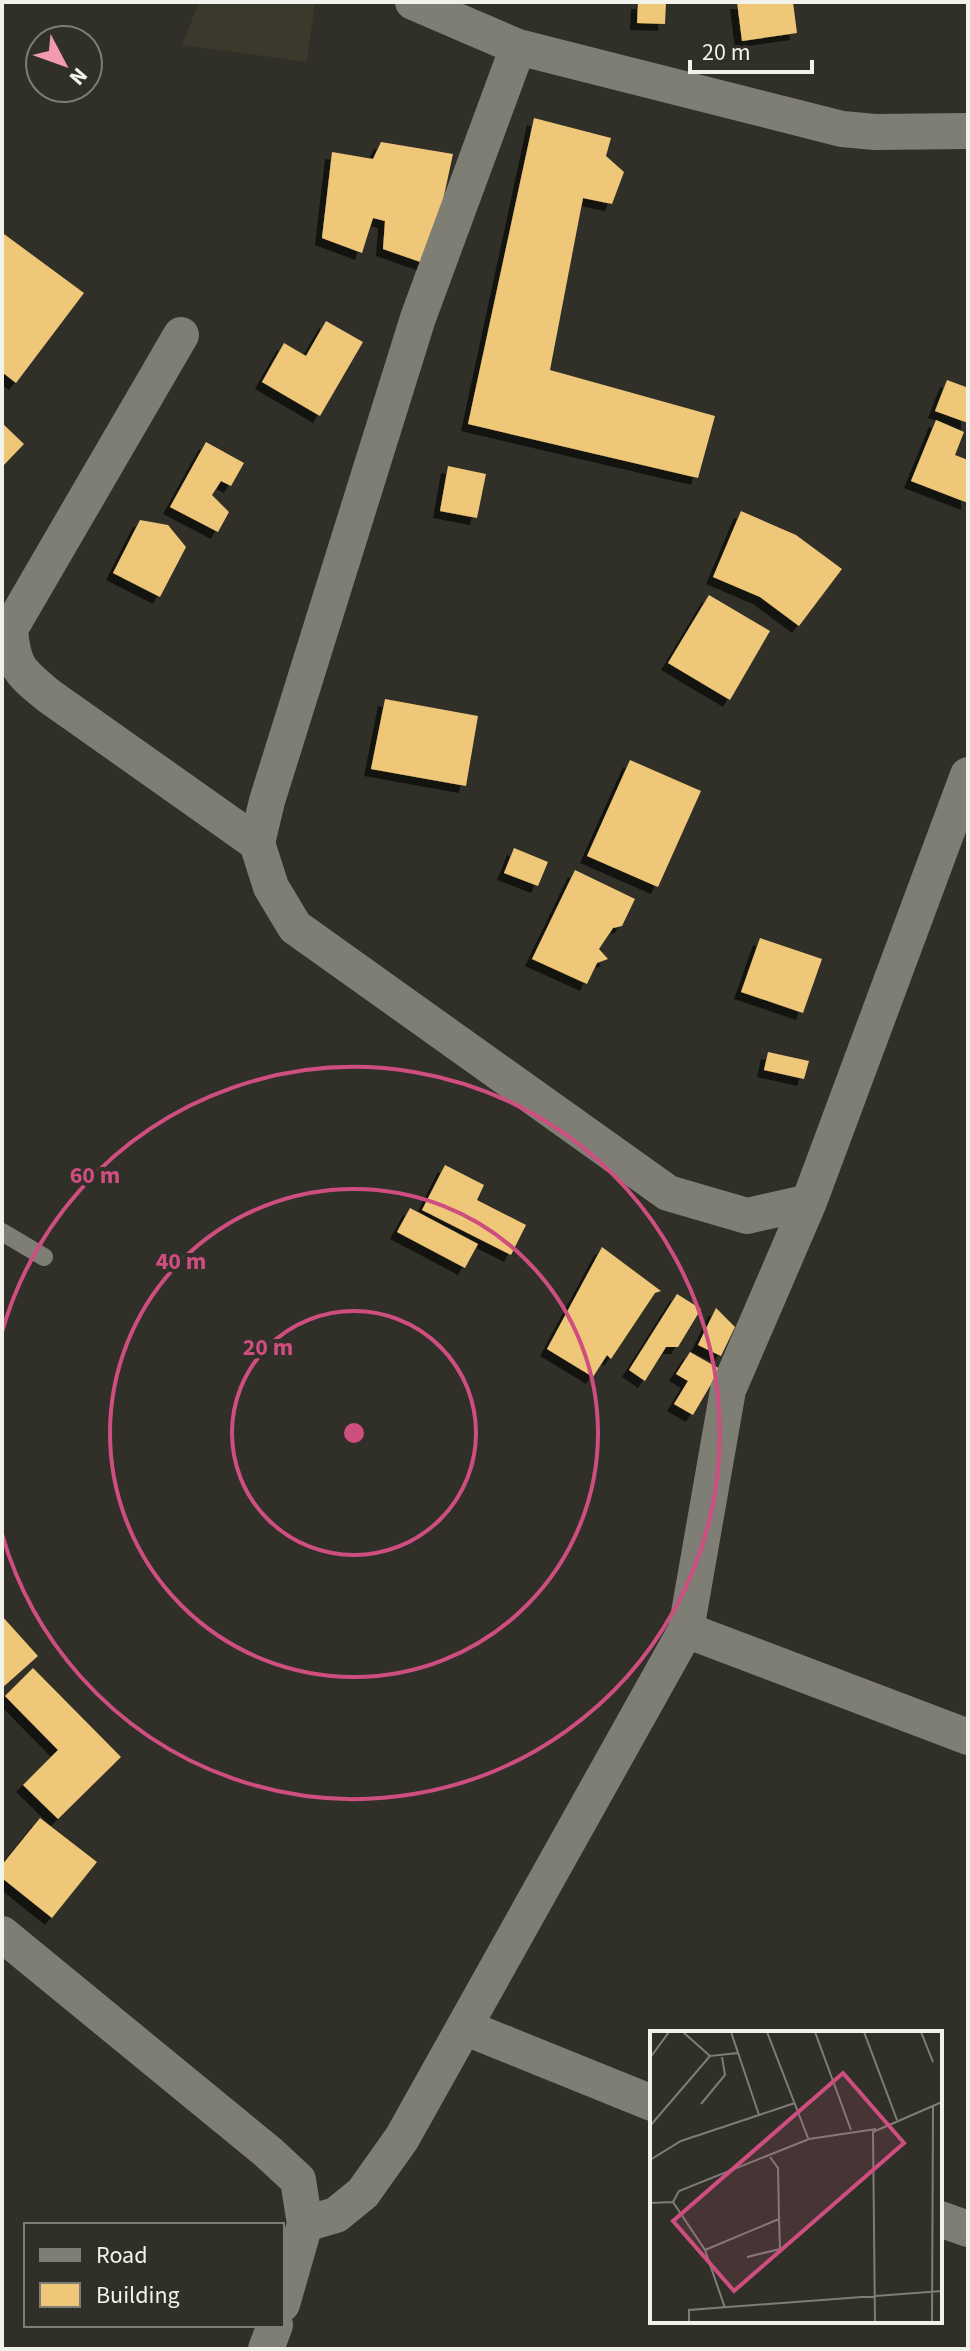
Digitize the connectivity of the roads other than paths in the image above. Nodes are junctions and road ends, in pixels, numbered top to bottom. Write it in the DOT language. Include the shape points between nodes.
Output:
graph roads {
  1 [pos="413,2"];
  2 [pos="518,47"];
  3 [pos="968,131"];
  4 [pos="181,335"];
  5 [pos="968,775"];
  6 [pos="257,843"];
  7 [pos="809,1202"];
  8 [pos="2,1232"];
  9 [pos="44,1257"];
  10 [pos="686,1630"];
  11 [pos="968,1737"];
  12 [pos="2,1934"];
  13 [pos="464,2027"];
  14 [pos="650,2102"];
  15 [pos="942,2220"];
  16 [pos="305,2224"];
  17 [pos="968,2229"];
  18 [pos="284,2297"];
  19 [pos="274,2327"];
  20 [pos="266,2349"];
  1 -- 2 [label="street"];
  2 -- 3 [label="street" via="842,129"];
  2 -- 6 [label="street" via="418,318"];
  4 -- 6 [label="street" via="10,629 12,651 21,674 49,696"];
  5 -- 7 [label="street"];
  6 -- 7 [label="street" via="271,887 295,927 668,1193 747,1216"];
  7 -- 10 [label="street" via="728,1390"];
  8 -- 9 [label="lane"];
  10 -- 11 [label="street"];
  10 -- 13 [label="street"];
  12 -- 16 [label="street" via="298,2180"];
  13 -- 14 [label="street"];
  13 -- 16 [label="street" via="402,2138 363,2193 336,2215"];
  15 -- 17 [label="street"];
  16 -- 18 [label="street"];
  19 -- 20 [label="street"];
}
